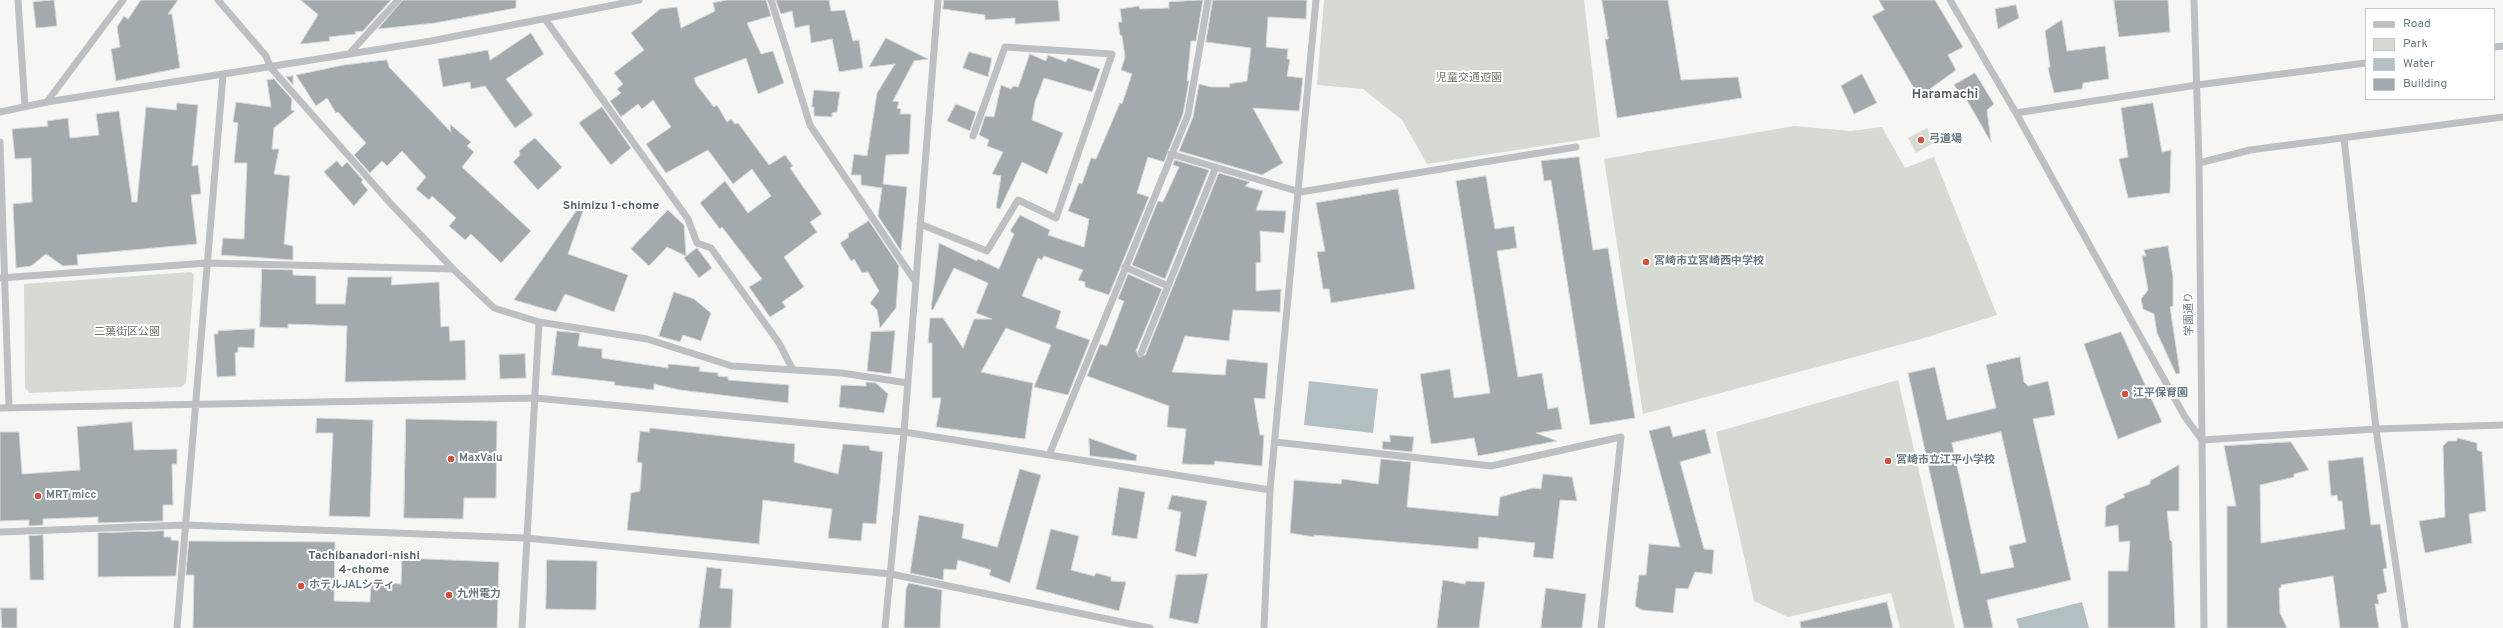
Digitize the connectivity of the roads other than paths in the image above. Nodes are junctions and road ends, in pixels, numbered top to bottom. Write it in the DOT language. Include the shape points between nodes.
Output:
graph roads {
  1 [pos="18,0"];
  2 [pos="122,0"];
  3 [pos="218,0"];
  4 [pos="398,0"];
  5 [pos="639,0"];
  6 [pos="771,0"];
  7 [pos="938,0"];
  8 [pos="1208,0"];
  9 [pos="1316,0"];
  10 [pos="1951,0"];
  11 [pos="2194,0"];
  12 [pos="544,18"];
  13 [pos="349,54"];
  14 [pos="2365,63"];
  15 [pos="271,68"];
  16 [pos="223,75"];
  17 [pos="2197,85"];
  18 [pos="47,102"];
  19 [pos="25,107"];
  20 [pos="0,112"];
  21 [pos="2016,113"];
  22 [pos="2503,117"];
  23 [pos="973,136"];
  24 [pos="2344,138"];
  25 [pos="0,142"];
  26 [pos="1576,147"];
  27 [pos="1171,154"];
  28 [pos="2199,163"];
  29 [pos="1216,167"];
  30 [pos="1300,192"];
  31 [pos="920,224"];
  32 [pos="207,263"];
  33 [pos="1124,267"];
  34 [pos="452,269"];
  35 [pos="3,277"];
  36 [pos="915,281"];
  37 [pos="1168,286"];
  38 [pos="539,322"];
  39 [pos="1141,353"];
  40 [pos="793,370"];
  41 [pos="908,383"];
  42 [pos="535,398"];
  43 [pos="196,402"];
  44 [pos="0,408"];
  45 [pos="9,408"];
  46 [pos="2503,425"];
  47 [pos="2376,429"];
  48 [pos="904,432"];
  49 [pos="2202,440"];
  50 [pos="1275,442"];
  51 [pos="1049,455"];
  52 [pos="1270,490"];
  53 [pos="186,525"];
  54 [pos="0,532"];
  55 [pos="526,538"];
  56 [pos="891,574"];
  57 [pos="177,628"];
  58 [pos="522,628"];
  59 [pos="885,628"];
  60 [pos="1150,628"];
  61 [pos="1264,628"];
  62 [pos="1601,628"];
  63 [pos="2204,628"];
  64 [pos="2405,628"];
  1 -- 19 [label="street"];
  2 -- 18 [label="street"];
  3 -- 15 [label="street" via="266,56"];
  4 -- 13 [label="street"];
  5 -- 12 [label="street"];
  6 -- 36 [label="street" via="810,125"];
  7 -- 31 [label="street"];
  8 -- 27 [label="street" via="1188,115"];
  9 -- 30 [label="street"];
  10 -- 21 [label="street"];
  11 -- 17 [label="street, 学園通り"];
  12 -- 13 [label="street"];
  12 -- 40 [label="street" via="688,219 697,243 711,248 779,344"];
  13 -- 15 [label="street"];
  14 -- 17 [label="street"];
  15 -- 16 [label="street"];
  15 -- 34 [label="street"];
  16 -- 18 [label="street"];
  16 -- 32 [label="street"];
  17 -- 21 [label="street"];
  17 -- 28 [label="street, 学園通り"];
  18 -- 19 [label="street"];
  19 -- 20 [label="street"];
  21 -- 49 [label="street" via="2185,417"];
  22 -- 24 [label="street"];
  23 -- 31 [label="street" via="1005,47 1112,54 1056,218 1018,200 987,251"];
  24 -- 28 [label="street" via="2250,150"];
  24 -- 47 [label="street"];
  25 -- 35 [label="street"];
  26 -- 30 [label="street"];
  27 -- 29 [label="street"];
  27 -- 33 [label="street"];
  28 -- 49 [label="street, 学園通り"];
  29 -- 30 [label="street"];
  29 -- 37 [label="street"];
  30 -- 50 [label="street"];
  31 -- 36 [label="street"];
  32 -- 34 [label="street"];
  32 -- 35 [label="street"];
  32 -- 43 [label="street"];
  33 -- 37 [label="street"];
  33 -- 51 [label="street"];
  34 -- 38 [label="street" via="494,308"];
  35 -- 45 [label="street"];
  36 -- 41 [label="street"];
  37 -- 39 [label="street"];
  38 -- 40 [label="street" via="647,339 732,366"];
  38 -- 42 [label="street"];
  40 -- 41 [label="street" via="842,373"];
  41 -- 48 [label="street"];
  42 -- 43 [label="street"];
  42 -- 48 [label="street"];
  42 -- 55 [label="street"];
  43 -- 45 [label="street"];
  43 -- 53 [label="street"];
  44 -- 45 [label="street"];
  46 -- 47 [label="street"];
  47 -- 49 [label="street"];
  47 -- 64 [label="street"];
  48 -- 51 [label="street"];
  48 -- 56 [label="street"];
  49 -- 63 [label="street, 学園通り"];
  50 -- 52 [label="street"];
  50 -- 62 [label="street" via="1491,466 1621,436"];
  51 -- 52 [label="street"];
  52 -- 61 [label="street"];
  53 -- 54 [label="street"];
  53 -- 55 [label="street"];
  53 -- 57 [label="street"];
  55 -- 56 [label="street"];
  55 -- 58 [label="street"];
  56 -- 59 [label="street"];
  56 -- 60 [label="street"];
}
